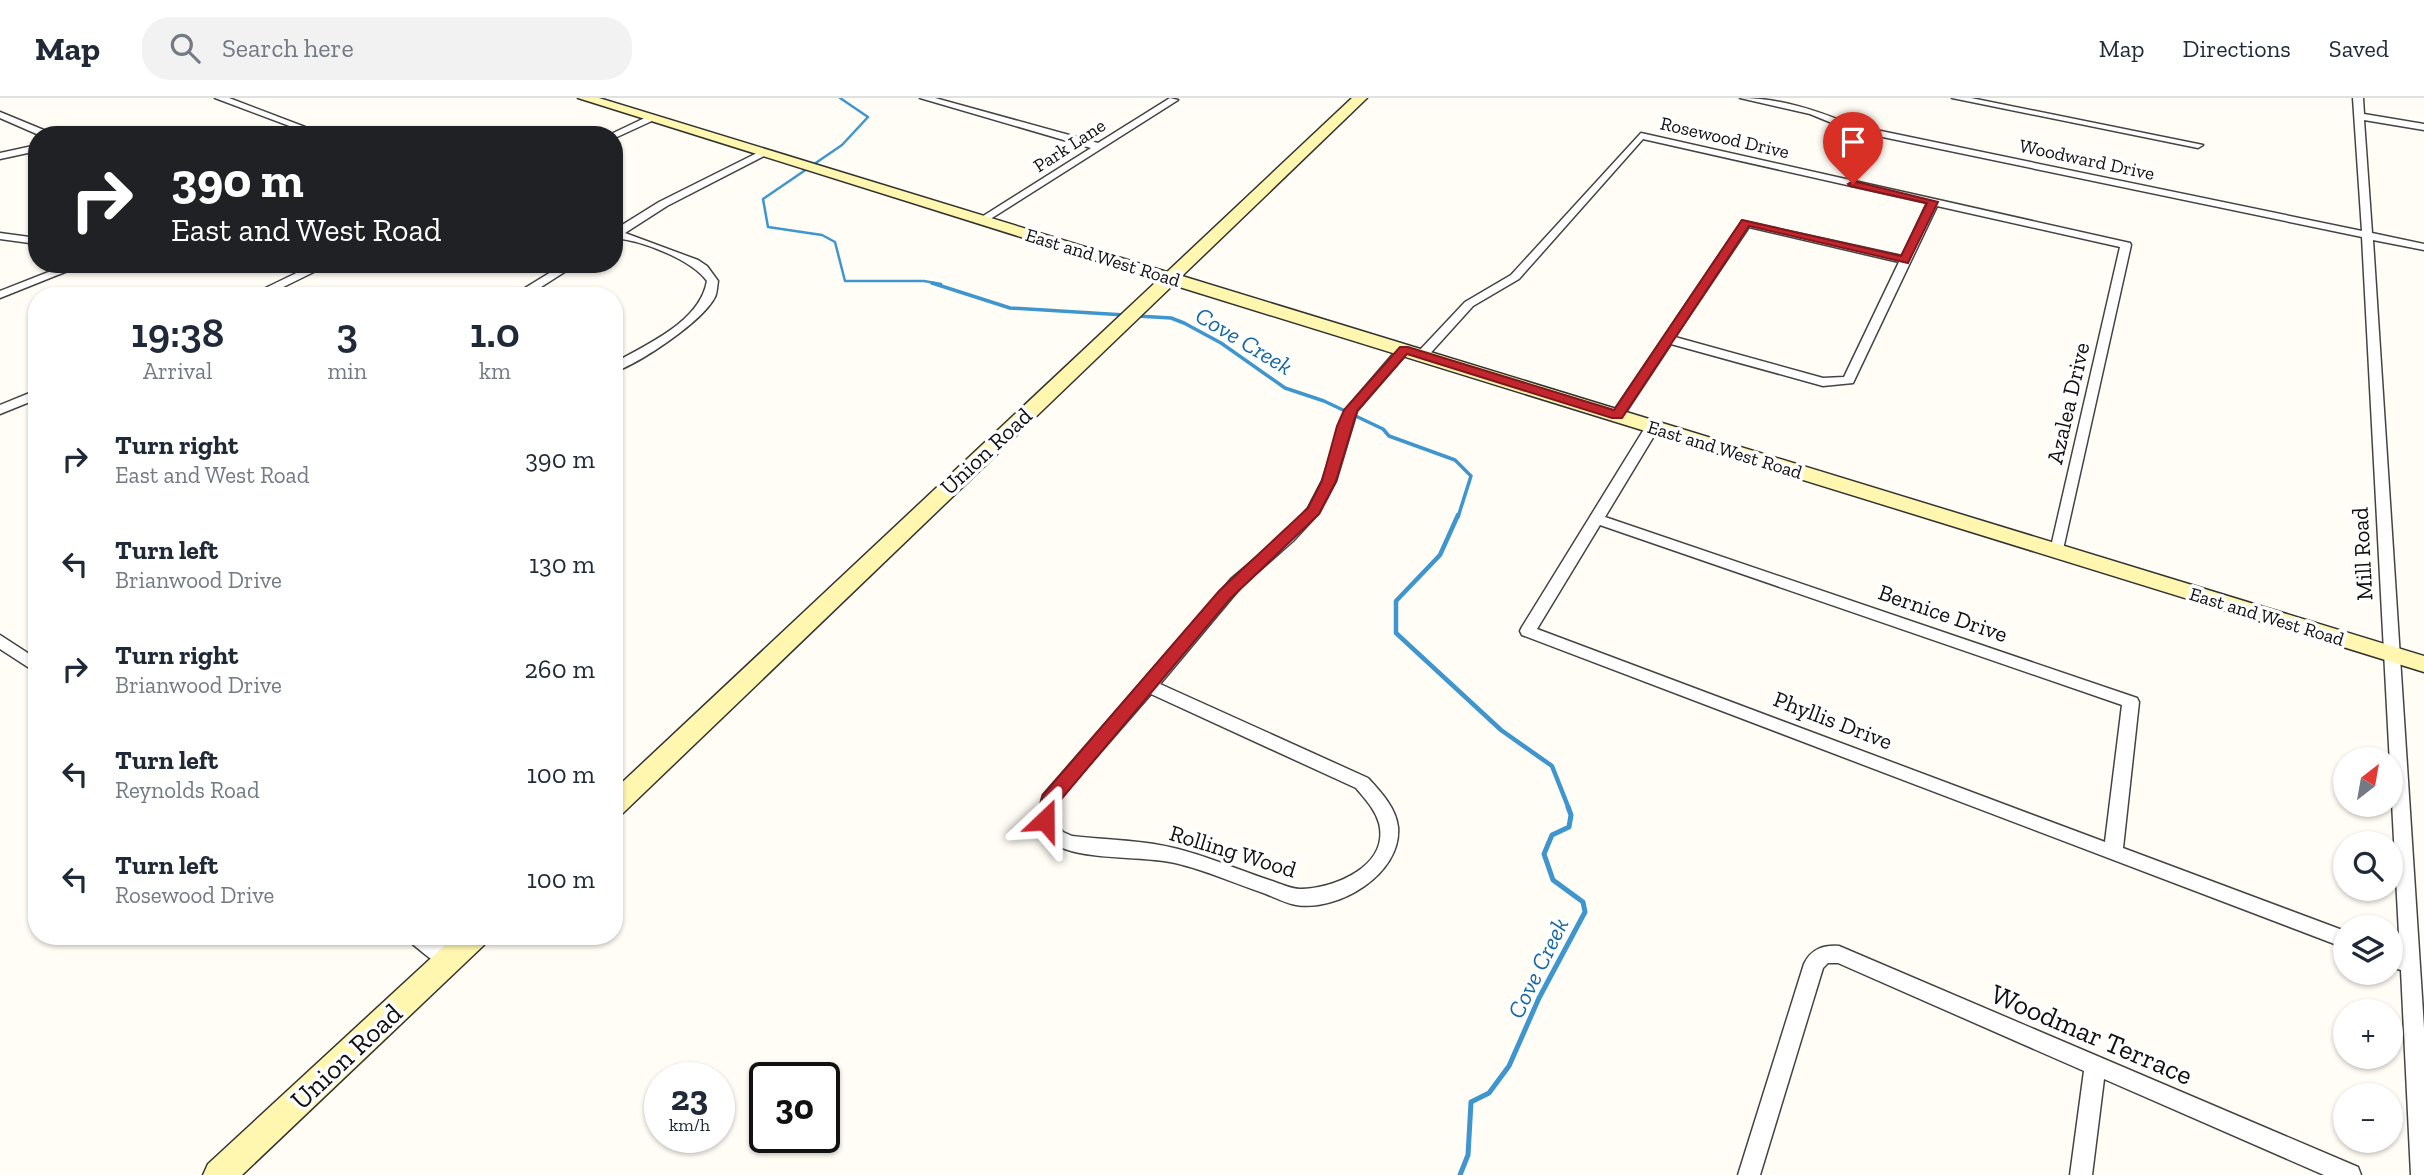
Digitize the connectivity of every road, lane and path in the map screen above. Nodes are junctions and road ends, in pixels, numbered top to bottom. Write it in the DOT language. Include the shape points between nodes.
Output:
graph roads {
  1 [pos="220,98"];
  2 [pos="585,98"];
  3 [pos="925,98"];
  4 [pos="1360,98"];
  5 [pos="1745,98"];
  6 [pos="1956,98"];
  7 [pos="2358,98"];
  8 [pos="1173,100"];
  9 [pos="0,116"];
  10 [pos="2359,116"];
  11 [pos="651,118"];
  12 [pos="297,126"];
  13 [pos="28,127"];
  14 [pos="2424,127"];
  15 [pos="623,131"];
  16 [pos="2198,145"];
  17 [pos="1100,147"];
  18 [pos="28,150"];
  19 [pos="763,153"];
  20 [pos="0,156"];
  21 [pos="1933,202"];
  22 [pos="985,220"];
  23 [pos="623,230"];
  24 [pos="0,236"];
  25 [pos="2368,236"];
  26 [pos="623,237"];
  27 [pos="28,240"];
  28 [pos="2424,247"];
  29 [pos="1904,260"];
  30 [pos="2121,265"];
  31 [pos="57,273"];
  32 [pos="305,273"];
  33 [pos="557,273"];
  34 [pos="1170,277"];
  35 [pos="275,287"];
  36 [pos="533,287"];
  37 [pos="0,295"];
  38 [pos="1668,339"];
  39 [pos="1413,352"];
  40 [pos="623,362"];
  41 [pos="28,398"];
  42 [pos="0,410"];
  43 [pos="1617,415"];
  44 [pos="1653,426"];
  45 [pos="1596,519"];
  46 [pos="2057,551"];
  47 [pos="0,641"];
  48 [pos="2392,654"];
  49 [pos="28,661"];
  50 [pos="2424,664"];
  51 [pos="1149,686"];
  52 [pos="623,797"];
  53 [pos="2113,852"];
  54 [pos="2333,935"];
  55 [pos="430,945"];
  56 [pos="464,945"];
  57 [pos="449,959"];
  58 [pos="2403,963"];
  59 [pos="2410,965"];
  60 [pos="2095,1065"];
  61 [pos="219,1175"];
  62 [pos="1749,1175"];
  63 [pos="2081,1175"];
  64 [pos="2350,1175"];
  65 [pos="2422,1175"];
  1 -- 12 [label="street"];
  2 -- 11 [label="street, East and West Road"];
  3 -- 17 [label="street"];
  4 -- 34 [label="street, Union Road"];
  5 -- 25 [label="street, Woodward Drive" via="1813,112 1849,127"];
  6 -- 16 [label="street"];
  7 -- 10 [label="street, Mill Road"];
  8 -- 17 [label="street, Park Lane"];
  9 -- 13 [label="street"];
  10 -- 14 [label="street"];
  10 -- 25 [label="street, Mill Road"];
  11 -- 15 [label="street"];
  11 -- 19 [label="street, East and West Road"];
  17 -- 22 [label="street, Park Lane"];
  18 -- 20 [label="street"];
  19 -- 22 [label="street, East and West Road"];
  19 -- 23 [label="street"];
  21 -- 29 [label="street"];
  21 -- 30 [label="street, Rosewood Drive" via="2126,245"];
  21 -- 39 [label="street, Rosewood Drive" via="1641,136 1515,277 1469,304"];
  22 -- 34 [label="street, East and West Road"];
  24 -- 27 [label="street"];
  25 -- 28 [label="street, Woodward Drive"];
  25 -- 48 [label="street, Mill Road"];
  26 -- 40 [label="street" via="702,267 713,282 705,306 689,321"];
  29 -- 38 [label="street" via="1746,223"];
  29 -- 38 [label="street" via="1849,380 1823,382"];
  30 -- 46 [label="street, Azalea Drive"];
  31 -- 37 [label="street"];
  32 -- 35 [label="street"];
  33 -- 36 [label="street"];
  34 -- 39 [label="street, East and West Road"];
  34 -- 52 [label="street, Union Road"];
  38 -- 43 [label="street"];
  39 -- 43 [label="street, East and West Road"];
  39 -- 51 [label="street, Rolling Wood" via="1351,410 1329,481 1314,510 1236,583"];
  41 -- 42 [label="street"];
  43 -- 44 [label="street, East and West Road"];
  44 -- 45 [label="street, Phyllis Drive"];
  44 -- 46 [label="street, East and West Road"];
  45 -- 53 [label="street, Bernice Drive" via="2131,702"];
  45 -- 53 [label="street, Phyllis Drive" via="1528,631"];
  46 -- 48 [label="street, East and West Road"];
  47 -- 49 [label="street"];
  48 -- 50 [label="street, East and West Road"];
  48 -- 59 [label="street, Mill Road"];
  51 -- 51 [label="street, Rolling Wood" via="1049,800 1045,820 1057,837 1078,845 1176,856 1297,897 1335,894 1381,862 1387,848 1388,819 1362,783"];
  53 -- 54 [label="street, Phyllis Drive"];
  55 -- 57 [label="street"];
  56 -- 57 [label="street, Union Road"];
  57 -- 61 [label="street, Union Road"];
  58 -- 59 [label="street"];
  59 -- 65 [label="street, Mill Road"];
  60 -- 62 [label="street, Woodmar Terrace" via="1839,955 1819,957"];
  60 -- 63 [label="street"];
  60 -- 64 [label="street, Woodmar Terrace"];
}
